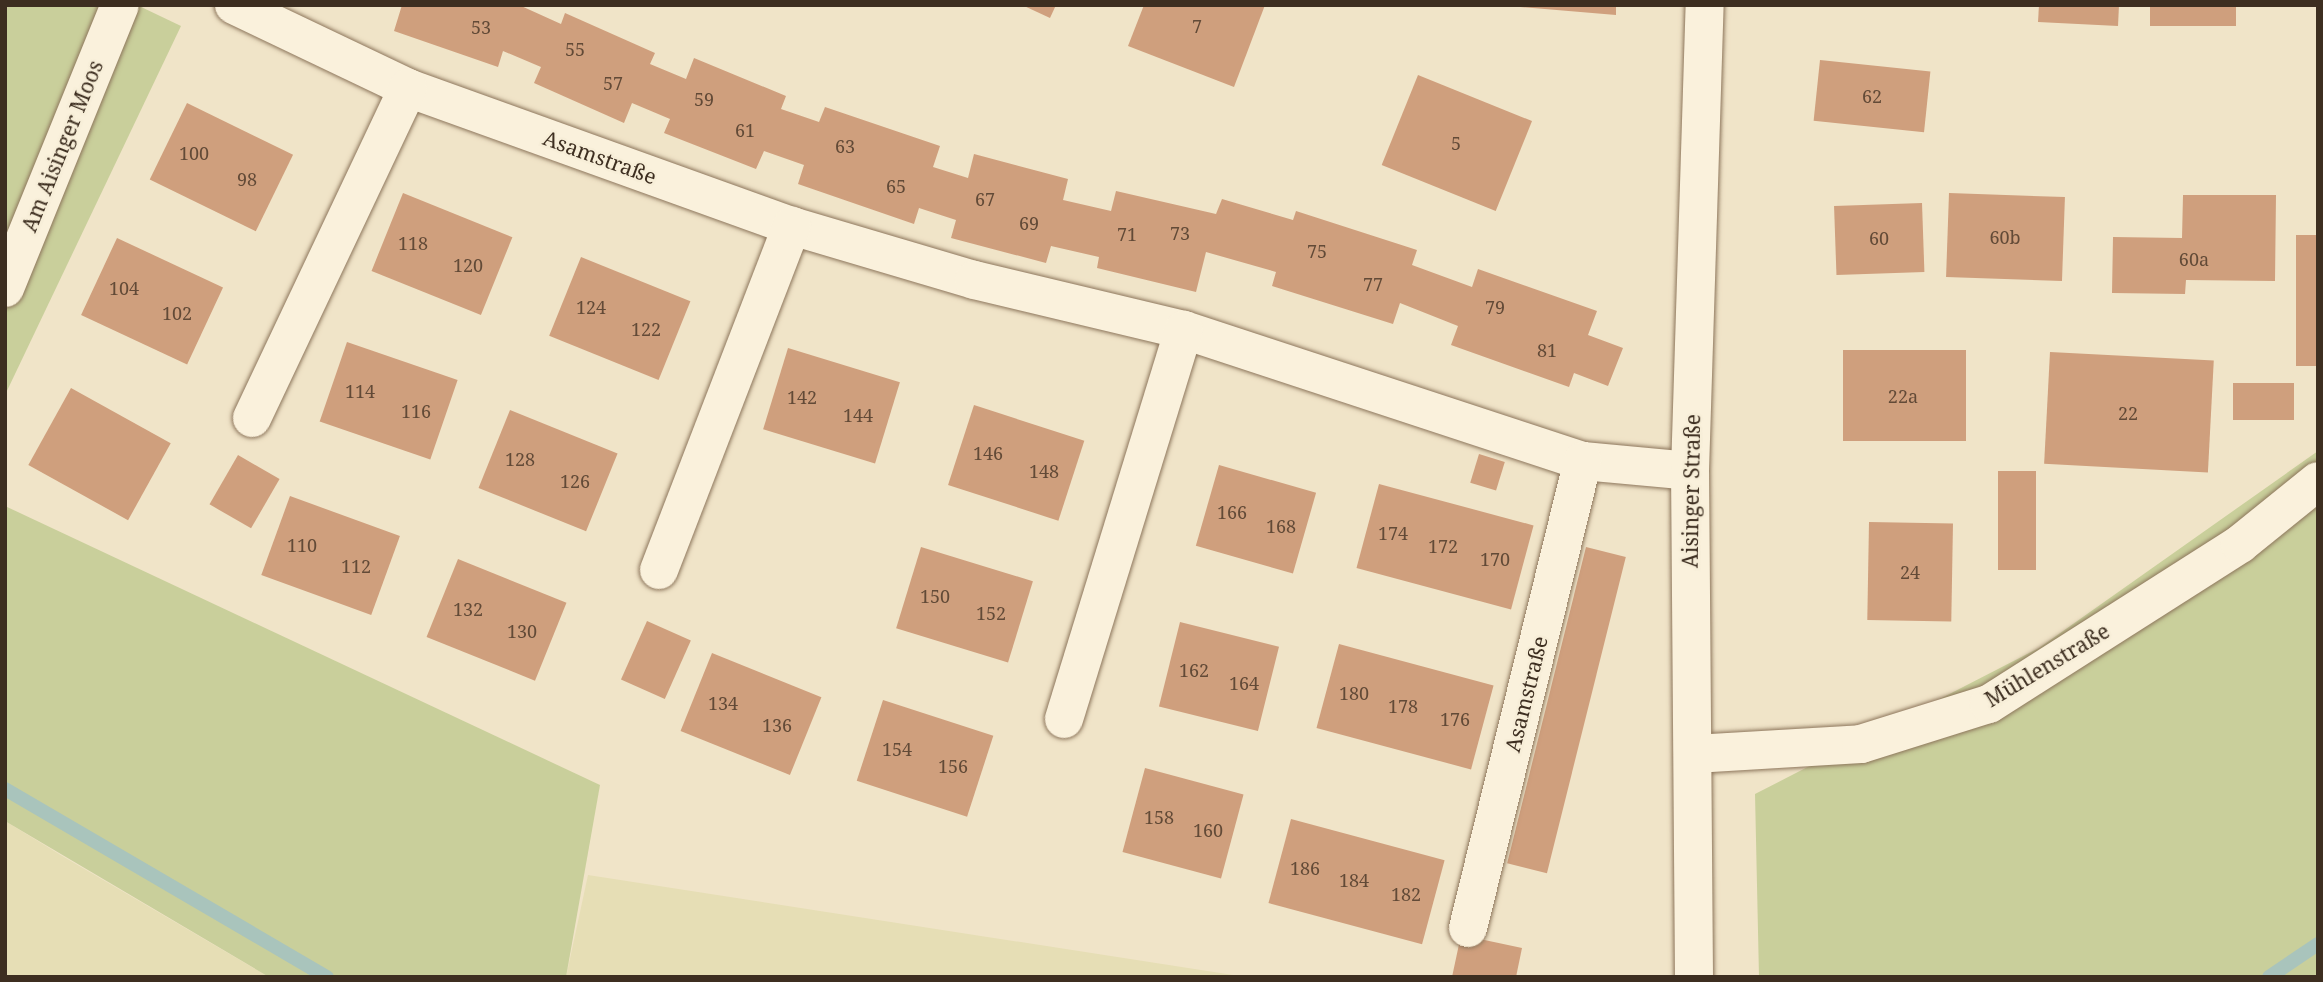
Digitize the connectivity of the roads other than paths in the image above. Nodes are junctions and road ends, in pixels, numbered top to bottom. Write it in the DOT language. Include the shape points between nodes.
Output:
graph roads {
  1 [pos="120,5"];
  2 [pos="234,5"];
  3 [pos="1704,5"];
  4 [pos="408,88"];
  5 [pos="792,226"];
  6 [pos="5,288"];
  7 [pos="1184,330"];
  8 [pos="252,418"];
  9 [pos="1583,461"];
  10 [pos="1690,471"];
  11 [pos="2318,481"];
  12 [pos="659,570"];
  13 [pos="1064,719"];
  14 [pos="1694,754"];
  15 [pos="1468,928"];
  16 [pos="1695,977"];
  1 -- 6 [label="street, Am Aisinger Moos"];
  2 -- 4 [label="street, Asamstraße"];
  3 -- 10 [label="street, Aisinger Straße"];
  4 -- 5 [label="street, Asamstraße"];
  4 -- 8 [label="street"];
  5 -- 7 [label="street, Asamstraße" via="974,280"];
  5 -- 12 [label="street"];
  7 -- 9 [label="street, Asamstraße"];
  7 -- 13 [label="street"];
  9 -- 10 [label="street, Asamstraße"];
  9 -- 15 [label="street, Asamstraße"];
  10 -- 14 [label="street, Aisinger Straße" via="1689,701"];
  11 -- 14 [label="street, Mühlenstraße" via="2240,544 1989,704 1861,744"];
  14 -- 16 [label="street, Aisinger Straße"];
}
